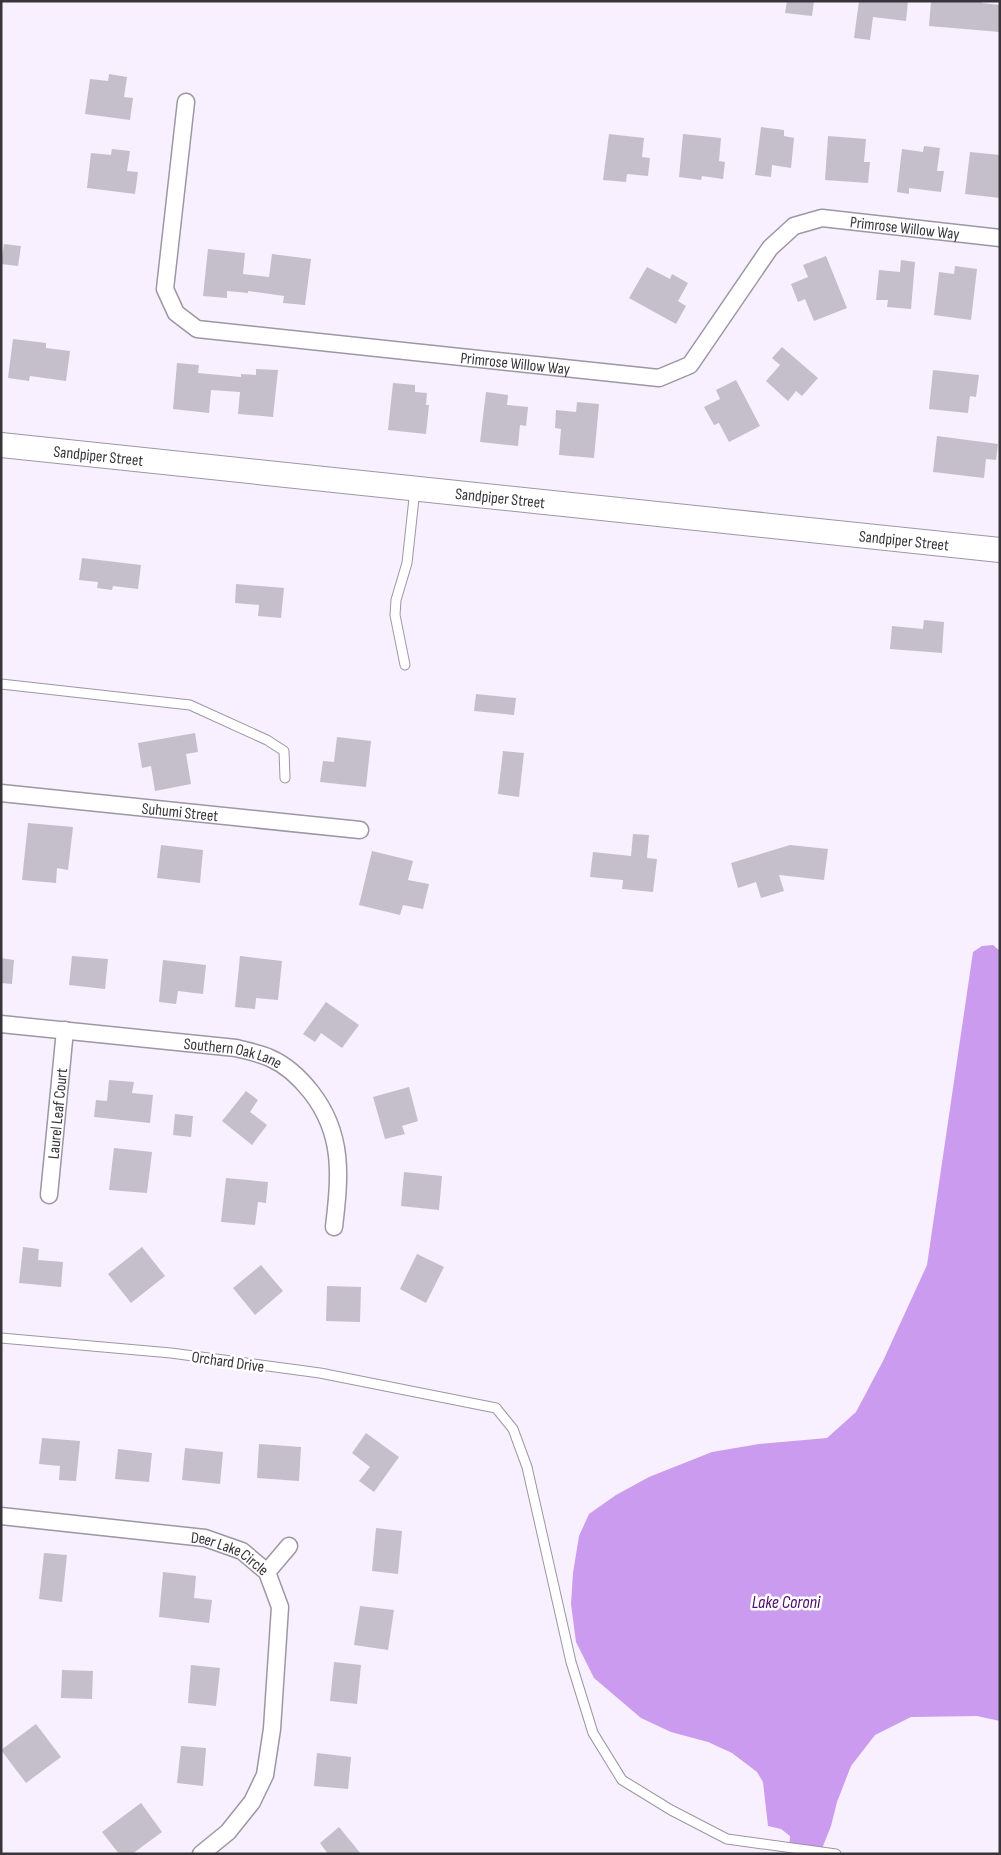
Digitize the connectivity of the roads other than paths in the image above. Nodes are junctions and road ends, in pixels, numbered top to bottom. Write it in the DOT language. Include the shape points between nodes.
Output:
graph roads {
  1 [pos="186,102"];
  2 [pos="1000,238"];
  3 [pos="1,445"];
  4 [pos="415,488"];
  5 [pos="1000,550"];
  6 [pos="405,665"];
  7 [pos="1,684"];
  8 [pos="285,778"];
  9 [pos="1,793"];
  10 [pos="360,830"];
  11 [pos="1,1024"];
  12 [pos="65,1030"];
  13 [pos="49,1195"];
  14 [pos="334,1227"];
  15 [pos="1,1338"];
  16 [pos="1,1516"];
  17 [pos="289,1546"];
  18 [pos="267,1572"];
  19 [pos="832,1853"];
  20 [pos="201,1854"];
  1 -- 2 [label="street, Primrose Willow Way" via="166,290 176,313 197,329 659,378 690,366 770,248 794,226 822,218"];
  3 -- 4 [label="street, Sandpiper Street"];
  4 -- 5 [label="street, Sandpiper Street"];
  4 -- 6 [label="lane" via="407,563 394,615"];
  7 -- 8 [label="lane" via="190,705 267,740 284,752"];
  9 -- 10 [label="street, Suhumi Street"];
  11 -- 12 [label="street, Southern Oak Lane"];
  12 -- 13 [label="street, Laurel Leaf Court"];
  12 -- 14 [label="street, Southern Oak Lane" via="236,1048 270,1058 300,1077 320,1104 333,1130 339,1160"];
  15 -- 19 [label="lane, Orchard Drive" via="171,1353 320,1373 496,1408 513,1429 527,1467 571,1662 593,1733 622,1780 727,1839"];
  16 -- 18 [label="street, Deer Lake Circle" via="206,1538 242,1551"];
  17 -- 18 [label="street"];
  18 -- 20 [label="street, Deer Lake Circle" via="280,1606 272,1729 265,1775 252,1802 228,1832"];
}
